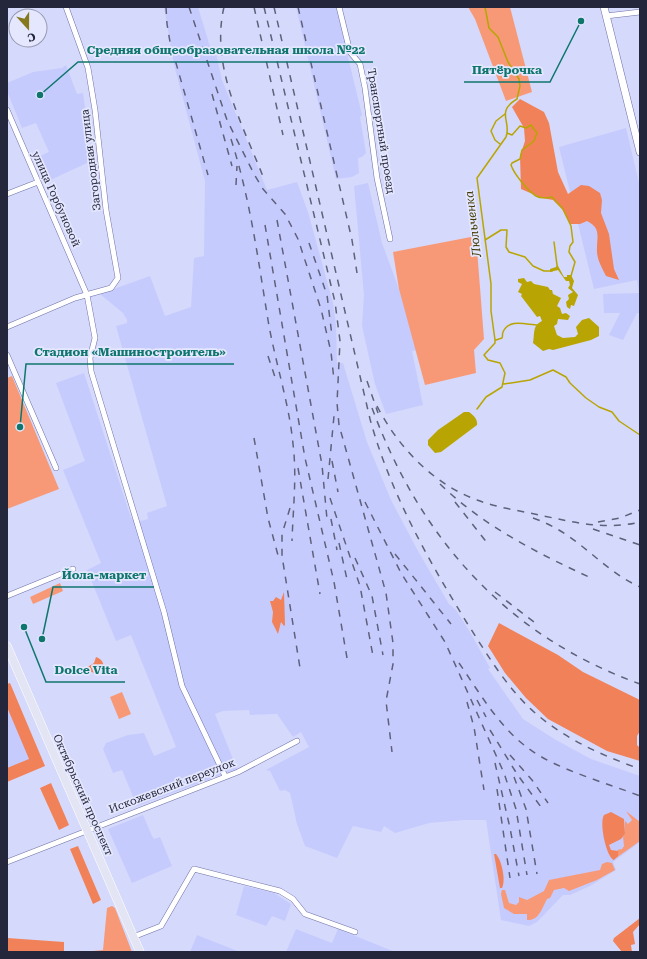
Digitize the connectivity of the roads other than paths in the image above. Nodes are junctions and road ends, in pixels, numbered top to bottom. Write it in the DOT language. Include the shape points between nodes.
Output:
graph roads {
  1 [pos="66,7"];
  2 [pos="338,7"];
  3 [pos="604,7"];
  4 [pos="640,12"];
  5 [pos="606,16"];
  6 [pos="7,110"];
  7 [pos="640,152"];
  8 [pos="38,182"];
  9 [pos="7,194"];
  10 [pos="390,239"];
  11 [pos="87,295"];
  12 [pos="7,327"];
  13 [pos="7,355"];
  14 [pos="56,468"];
  15 [pos="73,569"];
  16 [pos="7,596"];
  17 [pos="7,646"];
  18 [pos="297,741"];
  19 [pos="225,776"];
  20 [pos="87,830"];
  21 [pos="7,862"];
  22 [pos="355,932"];
  23 [pos="135,944"];
  24 [pos="140,952"];
  1 -- 11 [label="street, Загородная улица" via="89,75 96,110 106,210 118,278 111,288"];
  2 -- 10 [label="street, Транспортный проезд" via="350,52 359,60 376,170"];
  3 -- 5 [label="street"];
  4 -- 5 [label="street"];
  5 -- 7 [label="street"];
  6 -- 8 [label="street, улица Горбуновой"];
  8 -- 9 [label="street"];
  8 -- 11 [label="street, улица Горбуновой"];
  11 -- 12 [label="street, Загородная улица" via="74,298"];
  11 -- 19 [label="street, улица Горбуновой" via="95,338 90,370 164,612 182,686"];
  13 -- 14 [label="street"];
  15 -- 16 [label="street"];
  17 -- 20 [label="main road, Октябрьский проспект"];
  18 -- 19 [label="street, Искожевский переулок" via="238,772"];
  19 -- 20 [label="street, Искожевский переулок"];
  20 -- 21 [label="street, Искожевский переулок"];
  20 -- 23 [label="main road, Октябрьский проспект"];
  22 -- 23 [label="street" via="305,914 293,899 280,891 194,869 160,926"];
  23 -- 24 [label="main road, Октябрьский проспект"];
}
